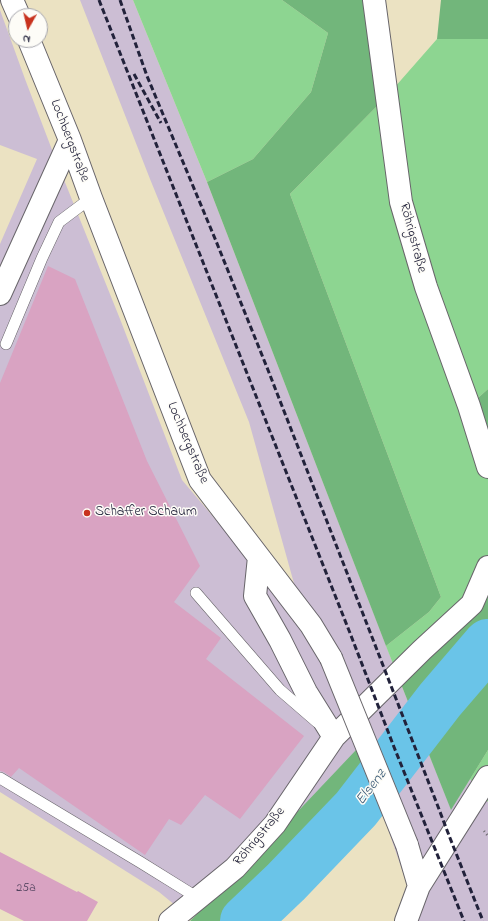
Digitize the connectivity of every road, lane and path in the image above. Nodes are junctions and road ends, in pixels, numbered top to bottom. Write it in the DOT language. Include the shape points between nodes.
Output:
graph roads {
  1 [pos="374,0"];
  2 [pos="32,48"];
  3 [pos="70,140"];
  4 [pos="91,198"];
  5 [pos="0,294"];
  6 [pos="6,344"];
  7 [pos="478,410"];
  8 [pos="488,467"];
  9 [pos="259,557"];
  10 [pos="488,567"];
  11 [pos="196,593"];
  12 [pos="334,737"];
  13 [pos="488,777"];
  14 [pos="0,778"];
  15 [pos="419,886"];
  16 [pos="198,898"];
  17 [pos="170,921"];
  18 [pos="406,921"];
  1 -- 7 [label="street, Röhrigstraße" via="401,202 426,287"];
  2 -- 3 [label="street, Lochbergstraße"];
  3 -- 4 [label="street, Lochbergstraße"];
  3 -- 5 [label="street"];
  4 -- 6 [label="lane" via="59,222"];
  4 -- 9 [label="street, Lochbergstraße" via="200,480"];
  7 -- 8 [label="street, Röhrigstraße"];
  9 -- 12 [label="street" via="255,596 306,692"];
  9 -- 15 [label="street, Lochbergstraße, bridge" via="311,625 331,658 407,845"];
  10 -- 12 [label="street, Röhrigstraße" via="472,604"];
  11 -- 12 [label="lane" via="280,690"];
  12 -- 16 [label="street, Röhrigstraße" via="275,824 235,868"];
  13 -- 15 [label="street"];
  14 -- 16 [label="lane"];
  15 -- 18 [label="street"];
  16 -- 17 [label="street, Röhrigstraße"];
}
